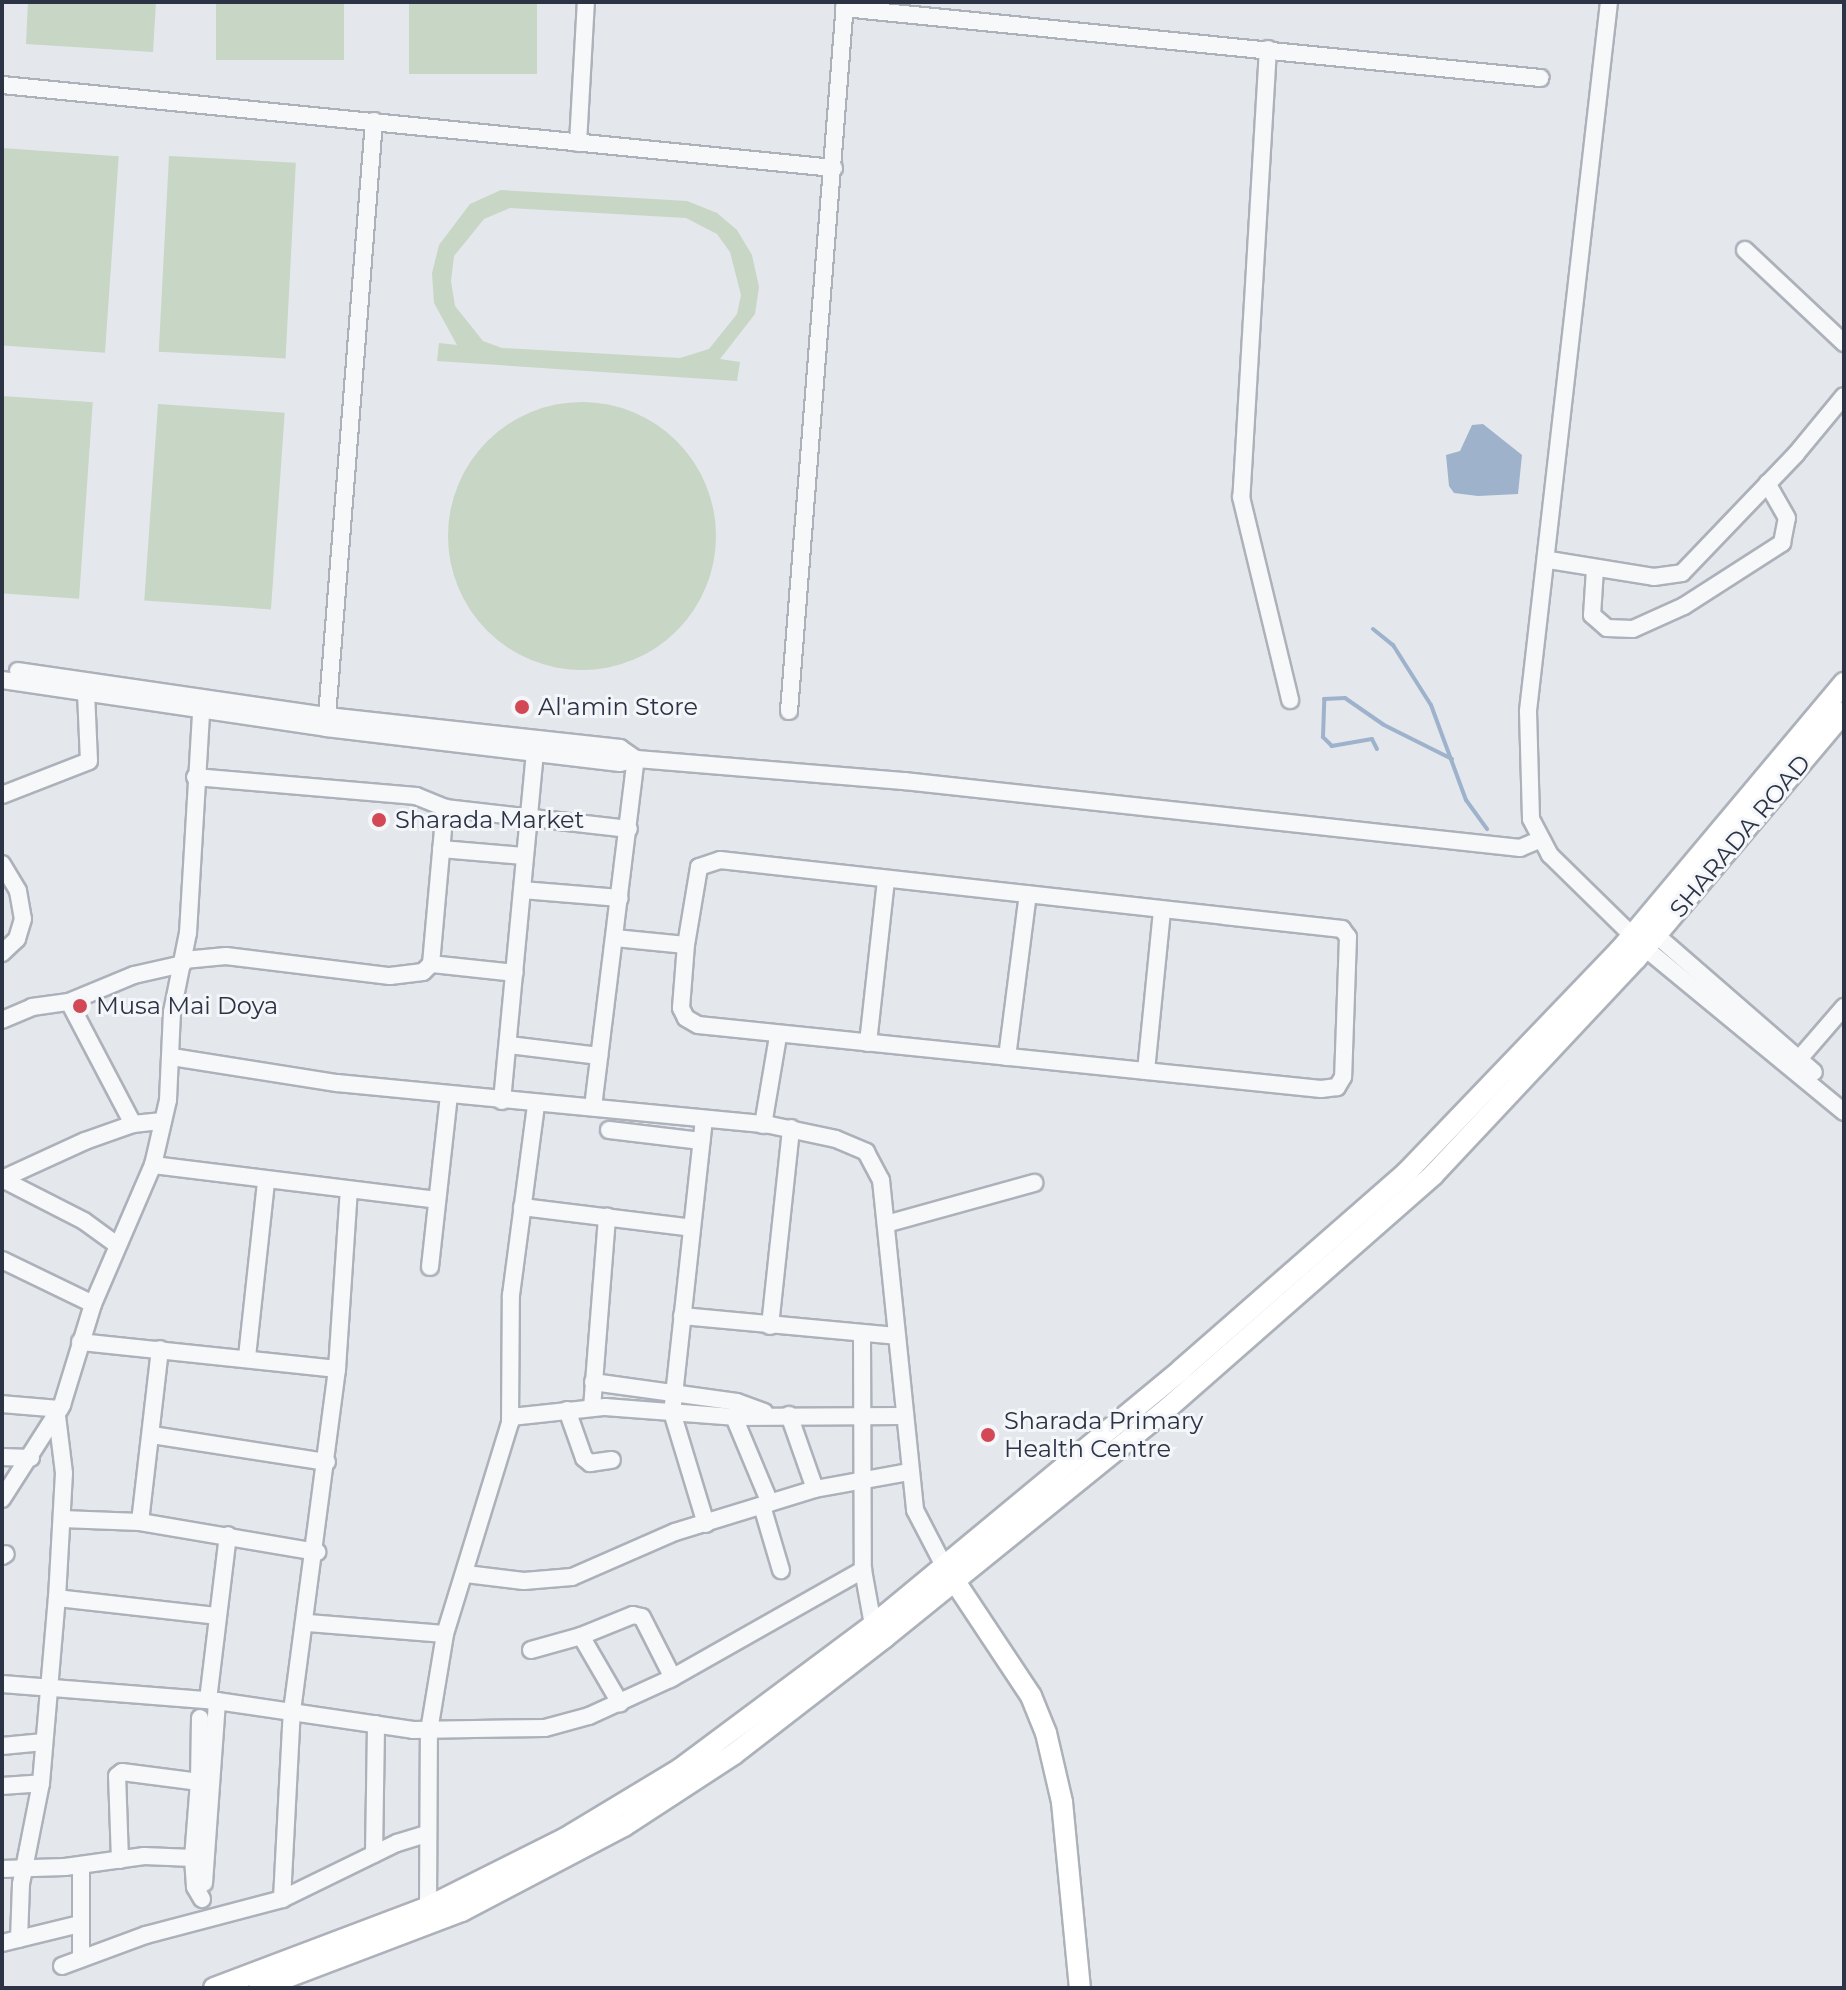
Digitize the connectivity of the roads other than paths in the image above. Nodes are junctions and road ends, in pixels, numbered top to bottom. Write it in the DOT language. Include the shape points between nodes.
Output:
graph roads {
  1 [pos="586,2"];
  2 [pos="1609,2"];
  3 [pos="844,5"];
  4 [pos="1268,49"];
  5 [pos="1540,78"];
  6 [pos="2,85"];
  7 [pos="374,121"];
  8 [pos="578,143"];
  9 [pos="834,168"];
  10 [pos="1745,250"];
  11 [pos="1844,343"];
  12 [pos="1844,396"];
  13 [pos="1767,483"];
  14 [pos="1549,560"];
  15 [pos="1595,569"];
  16 [pos="2,669"];
  17 [pos="2,680"];
  18 [pos="1844,683"];
  19 [pos="86,693"];
  20 [pos="1290,700"];
  21 [pos="201,711"];
  22 [pos="789,711"];
  23 [pos="1844,712"];
  24 [pos="327,716"];
  25 [pos="535,753"];
  26 [pos="636,759"];
  27 [pos="195,777"];
  28 [pos="1767,789"];
  29 [pos="2,795"];
  30 [pos="445,808"];
  31 [pos="527,817"];
  32 [pos="629,829"];
  33 [pos="1529,844"];
  34 [pos="441,849"];
  35 [pos="524,856"];
  36 [pos="2,864"];
  37 [pos="886,879"];
  38 [pos="522,890"];
  39 [pos="1028,894"];
  40 [pos="620,898"];
  41 [pos="1162,910"];
  42 [pos="615,938"];
  43 [pos="686,945"];
  44 [pos="1635,946"];
  45 [pos="2,953"];
  46 [pos="184,962"];
  47 [pos="431,964"];
  48 [pos="515,973"];
  49 [pos="69,1002"];
  50 [pos="1844,1007"];
  51 [pos="2,1020"];
  52 [pos="778,1036"];
  53 [pos="868,1043"];
  54 [pos="509,1045"];
  55 [pos="599,1056"];
  56 [pos="172,1057"];
  57 [pos="1007,1057"];
  58 [pos="1799,1059"];
  59 [pos="1146,1071"];
  60 [pos="449,1095"];
  61 [pos="1844,1099"];
  62 [pos="502,1101"];
  63 [pos="536,1104"];
  64 [pos="593,1107"];
  65 [pos="1844,1112"];
  66 [pos="704,1119"];
  67 [pos="163,1121"];
  68 [pos="133,1124"];
  69 [pos="763,1125"];
  70 [pos="791,1128"];
  71 [pos="609,1130"];
  72 [pos="701,1141"];
  73 [pos="153,1165"];
  74 [pos="2,1179"];
  75 [pos="266,1182"];
  76 [pos="1034,1183"];
  77 [pos="349,1190"];
  78 [pos="437,1200"];
  79 [pos="522,1207"];
  80 [pos="607,1217"];
  81 [pos="886,1224"];
  82 [pos="692,1228"];
  83 [pos="117,1245"];
  84 [pos="2,1260"];
  85 [pos="430,1267"];
  86 [pos="93,1304"];
  87 [pos="682,1316"];
  88 [pos="770,1326"];
  89 [pos="862,1335"];
  90 [pos="896,1336"];
  91 [pos="80,1342"];
  92 [pos="160,1349"];
  93 [pos="247,1357"];
  94 [pos="337,1369"];
  95 [pos="593,1382"];
  96 [pos="674,1392"];
  97 [pos="2,1404"];
  98 [pos="592,1408"];
  99 [pos="567,1410"];
  100 [pos="58,1412"];
  101 [pos="672,1412"];
  102 [pos="771,1415"];
  103 [pos="789,1415"];
  104 [pos="863,1415"];
  105 [pos="902,1416"];
  106 [pos="511,1417"];
  107 [pos="734,1417"];
  108 [pos="152,1435"];
  109 [pos="2,1457"];
  110 [pos="31,1458"];
  111 [pos="612,1460"];
  112 [pos="327,1462"];
  113 [pos="909,1472"];
  114 [pos="862,1482"];
  115 [pos="815,1489"];
  116 [pos="2,1499"];
  117 [pos="766,1504"];
  118 [pos="62,1519"];
  119 [pos="140,1522"];
  120 [pos="706,1524"];
  121 [pos="228,1535"];
  122 [pos="317,1552"];
  123 [pos="781,1570"];
  124 [pos="863,1570"];
  125 [pos="949,1572"];
  126 [pos="466,1574"];
  127 [pos="57,1598"];
  128 [pos="217,1616"];
  129 [pos="308,1623"];
  130 [pos="873,1625"];
  131 [pos="445,1634"];
  132 [pos="581,1636"];
  133 [pos="531,1650"];
  134 [pos="673,1678"];
  135 [pos="2,1684"];
  136 [pos="50,1684"];
  137 [pos="212,1701"];
  138 [pos="620,1703"];
  139 [pos="292,1711"];
  140 [pos="200,1718"];
  141 [pos="376,1724"];
  142 [pos="429,1731"];
  143 [pos="44,1742"];
  144 [pos="2,1746"];
  145 [pos="199,1782"];
  146 [pos="41,1783"];
  147 [pos="2,1786"];
  148 [pos="427,1834"];
  149 [pos="374,1854"];
  150 [pos="193,1858"];
  151 [pos="120,1860"];
  152 [pos="81,1865"];
  153 [pos="27,1868"];
  154 [pos="2,1869"];
  155 [pos="202,1899"];
  156 [pos="282,1899"];
  157 [pos="428,1907"];
  158 [pos="200,1922"];
  159 [pos="80,1924"];
  160 [pos="19,1939"];
  161 [pos="2,1943"];
  162 [pos="81,1957"];
  163 [pos="62,1966"];
  164 [pos="214,1988"];
  165 [pos="259,1988"];
  166 [pos="1080,1988"];
  1 -- 8 [label="street"];
  2 -- 14 [label="street"];
  3 -- 4 [label="street"];
  3 -- 9 [label="street"];
  4 -- 5 [label="street"];
  4 -- 20 [label="street" via="1241,497"];
  6 -- 7 [label="street"];
  7 -- 8 [label="street"];
  7 -- 24 [label="street"];
  8 -- 9 [label="street"];
  9 -- 22 [label="street"];
  10 -- 11 [label="street"];
  12 -- 13 [label="street"];
  13 -- 15 [label="street" via="1682,573 1654,577"];
  13 -- 15 [label="street" via="1787,518 1782,543 1684,606 1633,629 1607,628 1592,615"];
  14 -- 15 [label="street"];
  14 -- 33 [label="street" via="1528,711"];
  16 -- 24 [label="street"];
  17 -- 19 [label="street"];
  18 -- 28 [label="main road"];
  19 -- 21 [label="street"];
  19 -- 29 [label="street" via="89,761"];
  21 -- 25 [label="street"];
  21 -- 27 [label="street"];
  23 -- 28 [label="main road, SHARADA ROAD"];
  24 -- 26 [label="street" via="620,748"];
  25 -- 26 [label="street" via="620,763"];
  25 -- 31 [label="street"];
  26 -- 32 [label="street"];
  26 -- 33 [label="street"];
  27 -- 30 [label="street" via="416,796"];
  27 -- 46 [label="street"];
  28 -- 44 [label="main road"];
  30 -- 31 [label="street"];
  30 -- 34 [label="street"];
  31 -- 32 [label="street"];
  31 -- 35 [label="street"];
  32 -- 40 [label="street"];
  33 -- 44 [label="street"];
  34 -- 35 [label="street"];
  34 -- 47 [label="street"];
  35 -- 38 [label="street"];
  36 -- 45 [label="street" via="18,891 23,919 17,939"];
  37 -- 39 [label="street"];
  37 -- 43 [label="street" via="706,862 697,873"];
  37 -- 53 [label="street"];
  38 -- 40 [label="street"];
  38 -- 48 [label="street"];
  39 -- 41 [label="street"];
  39 -- 57 [label="street"];
  40 -- 42 [label="street"];
  41 -- 59 [label="street"];
  41 -- 59 [label="street" via="1345,930 1345,1067 1340,1084 1328,1090"];
  42 -- 43 [label="street"];
  42 -- 55 [label="street"];
  43 -- 52 [label="street" via="681,1008 686,1018 698,1025"];
  44 -- 58 [label="street"];
  44 -- 65 [label="street"];
  44 -- 125 [label="main road" via="1358,1217"];
  46 -- 47 [label="street" via="226,956 390,976 417,974"];
  46 -- 49 [label="street" via="134,975"];
  46 -- 56 [label="street" via="172,1012"];
  47 -- 48 [label="street"];
  48 -- 54 [label="street"];
  49 -- 51 [label="street" via="32,1007"];
  49 -- 68 [label="street"];
  50 -- 58 [label="street"];
  52 -- 53 [label="street"];
  52 -- 69 [label="street"];
  53 -- 57 [label="street"];
  54 -- 55 [label="street"];
  54 -- 62 [label="street"];
  55 -- 64 [label="street"];
  56 -- 60 [label="street"];
  56 -- 67 [label="street"];
  57 -- 59 [label="street"];
  58 -- 61 [label="street"];
  60 -- 62 [label="street"];
  60 -- 78 [label="street"];
  62 -- 63 [label="street"];
  63 -- 64 [label="street"];
  63 -- 79 [label="street"];
  64 -- 66 [label="street"];
  66 -- 69 [label="street"];
  66 -- 72 [label="street"];
  67 -- 68 [label="street"];
  67 -- 73 [label="street"];
  68 -- 74 [label="street"];
  69 -- 70 [label="street"];
  70 -- 81 [label="street" via="866,1152 881,1180"];
  70 -- 88 [label="street"];
  71 -- 72 [label="street"];
  72 -- 82 [label="street"];
  73 -- 75 [label="street"];
  73 -- 83 [label="street"];
  74 -- 83 [label="street" via="84,1221"];
  75 -- 77 [label="street"];
  75 -- 93 [label="street"];
  76 -- 81 [label="street"];
  77 -- 78 [label="street"];
  77 -- 94 [label="street"];
  78 -- 85 [label="street"];
  79 -- 80 [label="street"];
  79 -- 106 [label="street" via="511,1295"];
  80 -- 82 [label="street"];
  80 -- 95 [label="street"];
  81 -- 90 [label="street"];
  82 -- 87 [label="street"];
  83 -- 86 [label="street"];
  84 -- 86 [label="street"];
  86 -- 91 [label="street"];
  87 -- 88 [label="street"];
  87 -- 96 [label="street"];
  88 -- 89 [label="street"];
  89 -- 90 [label="street"];
  89 -- 104 [label="street"];
  90 -- 105 [label="street"];
  91 -- 92 [label="street"];
  91 -- 100 [label="street"];
  92 -- 93 [label="street"];
  92 -- 108 [label="street"];
  93 -- 94 [label="street"];
  94 -- 112 [label="street"];
  95 -- 96 [label="street"];
  95 -- 98 [label="street"];
  96 -- 101 [label="street"];
  96 -- 102 [label="street" via="737,1402"];
  97 -- 100 [label="street"];
  98 -- 99 [label="street"];
  98 -- 101 [label="street"];
  99 -- 106 [label="street"];
  99 -- 111 [label="street" via="584,1458 590,1463"];
  100 -- 110 [label="street"];
  100 -- 118 [label="street"];
  101 -- 107 [label="street"];
  101 -- 120 [label="street"];
  102 -- 103 [label="street"];
  102 -- 107 [label="street"];
  103 -- 104 [label="street"];
  103 -- 115 [label="street"];
  104 -- 105 [label="street"];
  104 -- 114 [label="street"];
  105 -- 113 [label="street"];
  106 -- 126 [label="street"];
  107 -- 117 [label="street"];
  108 -- 112 [label="street"];
  108 -- 119 [label="street"];
  109 -- 110 [label="street"];
  110 -- 116 [label="street"];
  112 -- 122 [label="street"];
  113 -- 114 [label="street"];
  113 -- 125 [label="street" via="917,1517"];
  114 -- 115 [label="street"];
  114 -- 124 [label="street"];
  115 -- 117 [label="street"];
  117 -- 120 [label="street"];
  117 -- 123 [label="street"];
  118 -- 119 [label="street"];
  118 -- 127 [label="street"];
  119 -- 121 [label="street"];
  120 -- 126 [label="street" via="644,1544 572,1577 524,1581"];
  121 -- 122 [label="street"];
  121 -- 128 [label="street"];
  122 -- 129 [label="street"];
  124 -- 130 [label="street"];
  124 -- 134 [label="street"];
  125 -- 130 [label="main road"];
  125 -- 165 [label="main road" via="761,1734 624,1826 462,1911"];
  125 -- 166 [label="main road" via="1031,1696 1046,1733 1062,1802"];
  126 -- 131 [label="street"];
  127 -- 128 [label="street"];
  127 -- 136 [label="street"];
  128 -- 137 [label="street"];
  129 -- 131 [label="street"];
  129 -- 139 [label="street"];
  130 -- 157 [label="main road" via="680,1769 564,1839"];
  131 -- 142 [label="street"];
  132 -- 133 [label="street"];
  132 -- 134 [label="street" via="633,1615 642,1617"];
  132 -- 138 [label="street"];
  134 -- 138 [label="street"];
  135 -- 136 [label="street"];
  136 -- 137 [label="street"];
  136 -- 143 [label="street"];
  137 -- 139 [label="street"];
  137 -- 155 [label="street"];
  138 -- 142 [label="street" via="545,1728"];
  139 -- 141 [label="street"];
  139 -- 156 [label="street"];
  140 -- 145 [label="street"];
  141 -- 142 [label="street"];
  141 -- 149 [label="street"];
  142 -- 148 [label="street"];
  143 -- 144 [label="street"];
  143 -- 146 [label="street"];
  145 -- 150 [label="street"];
  145 -- 151 [label="street" via="122,1772 117,1776"];
  146 -- 147 [label="street"];
  146 -- 153 [label="street"];
  148 -- 149 [label="street"];
  148 -- 157 [label="street"];
  149 -- 156 [label="street"];
  150 -- 151 [label="street"];
  150 -- 155 [label="street" via="195,1887"];
  151 -- 152 [label="street"];
  152 -- 153 [label="street"];
  152 -- 159 [label="street"];
  153 -- 154 [label="street"];
  153 -- 160 [label="street" via="21,1884"];
  155 -- 158 [label="street"];
  156 -- 158 [label="street"];
  157 -- 164 [label="main road"];
  158 -- 162 [label="street"];
  159 -- 160 [label="street"];
  159 -- 162 [label="street"];
  160 -- 161 [label="street"];
  162 -- 163 [label="street"];
}
